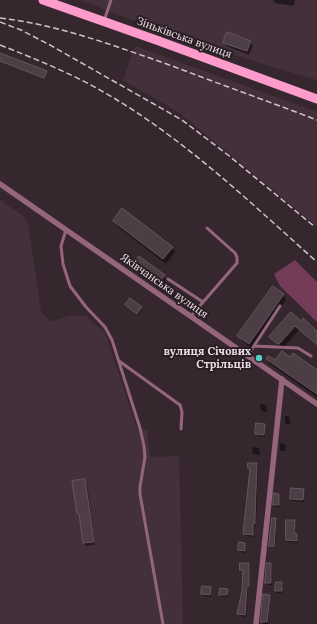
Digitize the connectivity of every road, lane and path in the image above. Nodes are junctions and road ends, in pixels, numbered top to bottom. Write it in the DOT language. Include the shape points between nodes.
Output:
graph roads {
  1 [pos="43,0"];
  2 [pos="111,0"];
  3 [pos="104,21"];
  4 [pos="317,99"];
  5 [pos="0,184"];
  6 [pos="207,228"];
  7 [pos="66,230"];
  8 [pos="168,279"];
  9 [pos="203,302"];
  10 [pos="280,306"];
  11 [pos="191,316"];
  12 [pos="254,346"];
  13 [pos="248,355"];
  14 [pos="310,356"];
  15 [pos="119,361"];
  16 [pos="282,379"];
  17 [pos="317,404"];
  18 [pos="182,429"];
  19 [pos="163,624"];
  20 [pos="256,624"];
  1 -- 3 [label="main road, Зіньківська вулиця"];
  2 -- 3 [label="lane"];
  3 -- 4 [label="main road, Зіньківська вулиця"];
  5 -- 7 [label="street, Яківчанська вулиця"];
  6 -- 9 [label="lane" via="235,253 237,263"];
  7 -- 11 [label="street, Яківчанська вулиця"];
  7 -- 15 [label="lane" via="61,246 70,286 105,327"];
  8 -- 9 [label="lane"];
  9 -- 11 [label="lane"];
  10 -- 12 [label="lane"];
  11 -- 13 [label="street, Яківчанська вулиця"];
  12 -- 13 [label="lane"];
  12 -- 14 [label="lane" via="298,348"];
  13 -- 16 [label="street, Яківчанська вулиця"];
  15 -- 18 [label="lane" via="180,405"];
  15 -- 19 [label="lane" via="144,446 140,494"];
  16 -- 17 [label="street, Яківчанська вулиця"];
  16 -- 20 [label="street"];
}
